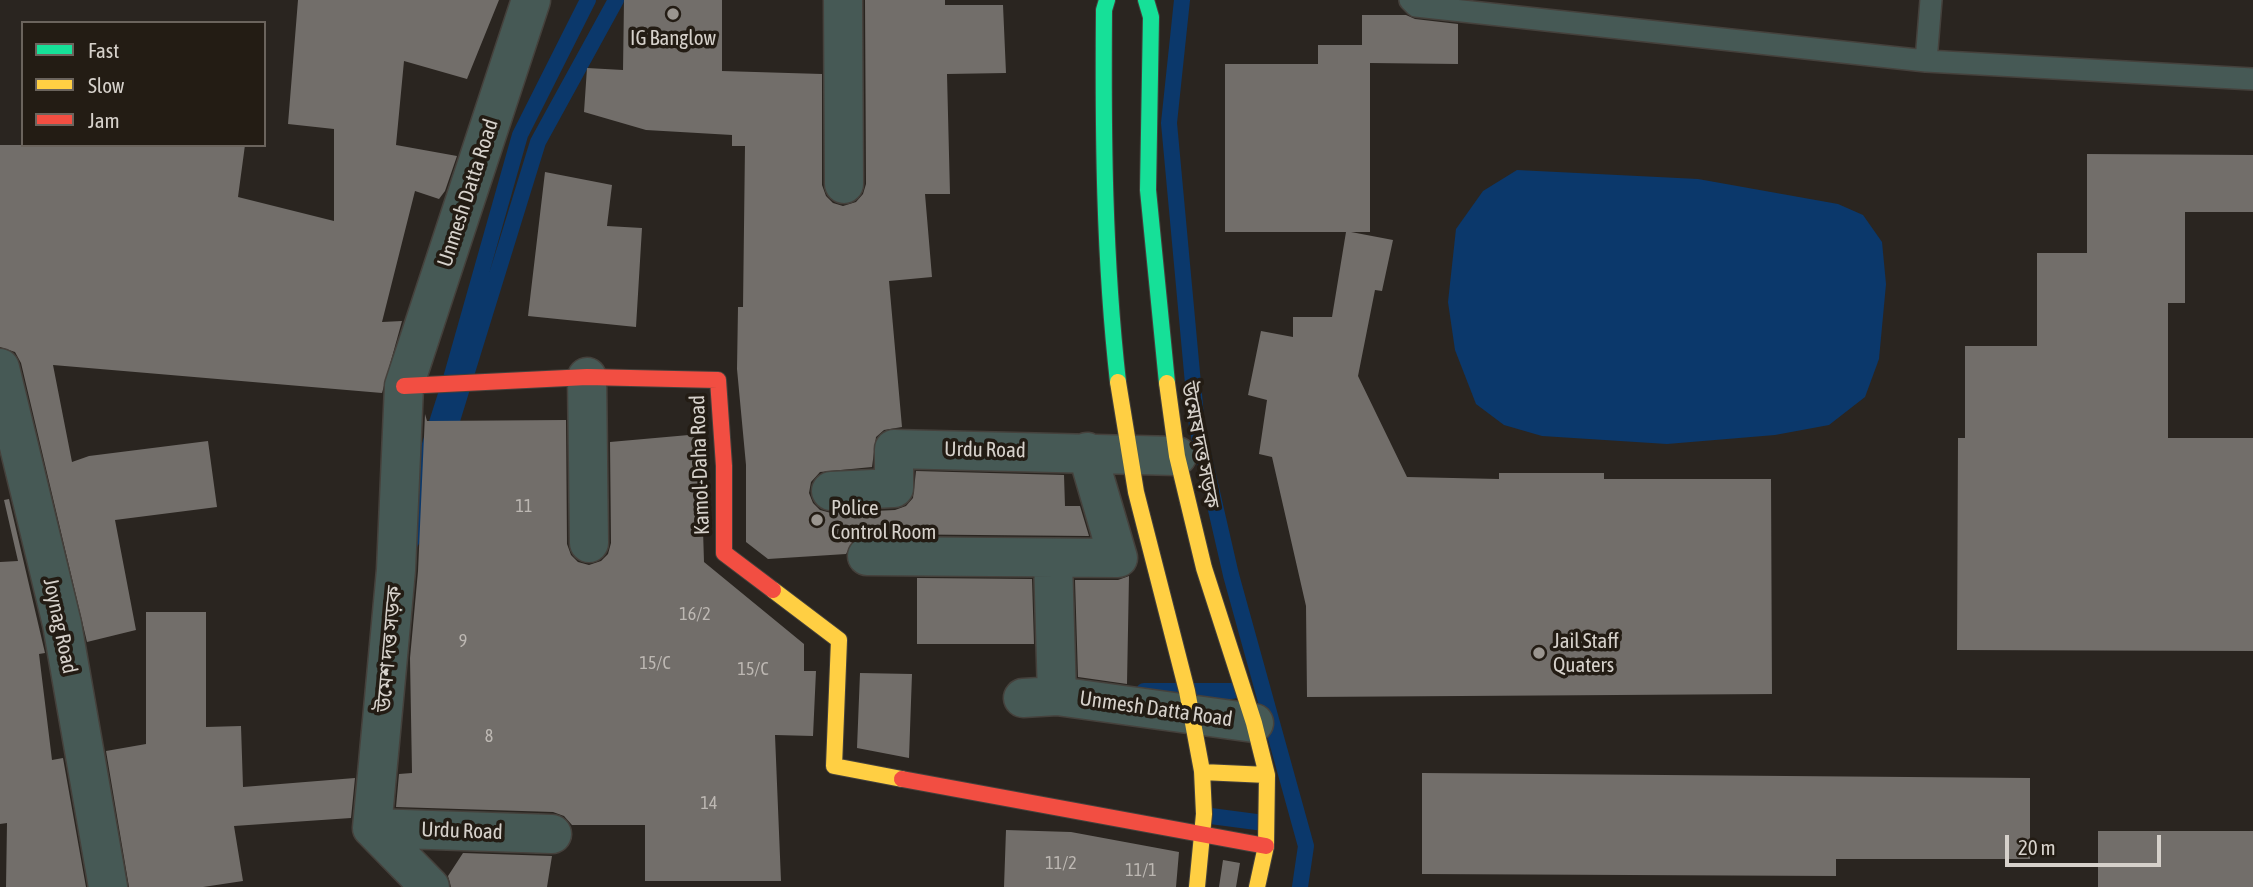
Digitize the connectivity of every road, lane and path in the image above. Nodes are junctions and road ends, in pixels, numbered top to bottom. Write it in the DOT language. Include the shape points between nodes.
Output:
graph roads {
  1 [pos="531,0"];
  2 [pos="843,0"];
  3 [pos="1107,0"];
  4 [pos="1146,0"];
  5 [pos="1409,0"];
  6 [pos="1931,0"];
  7 [pos="1926,61"];
  8 [pos="2253,79"];
  9 [pos="844,184"];
  10 [pos="1147,330"];
  11 [pos="1112,336"];
  12 [pos="0,368"];
  13 [pos="587,377"];
  14 [pos="404,386"];
  15 [pos="1087,452"];
  16 [pos="1128,454"];
  17 [pos="1177,456"];
  18 [pos="831,491"];
  19 [pos="589,543"];
  20 [pos="867,556"];
  21 [pos="1053,560"];
  22 [pos="1190,714"];
  23 [pos="1254,723"];
  24 [pos="1202,772"];
  25 [pos="1266,775"];
  26 [pos="372,828"];
  27 [pos="552,834"];
  28 [pos="1204,835"];
  29 [pos="1266,846"];
  30 [pos="108,887"];
  31 [pos="430,887"];
  32 [pos="1197,887"];
  33 [pos="1257,887"];
  1 -- 14 [label="street, Unmesh Datta Road"];
  2 -- 9 [label="street"];
  3 -- 11 [label="main road" via="1102,140"];
  4 -- 10 [label="main road, উন্মেষ দত্ত সড়ক" via="1151,17"];
  5 -- 7 [label="lane" via="1416,6"];
  6 -- 7 [label="lane"];
  7 -- 8 [label="lane"];
  10 -- 11 [label="main road"];
  10 -- 17 [label="main road, উন্মেষ দত্ত সড়ক"];
  11 -- 16 [label="main road"];
  12 -- 30 [label="street, Joynag Road" via="62,624"];
  13 -- 14 [label="main road, Kamol-Daha Road"];
  13 -- 19 [label="street"];
  13 -- 28 [label="main road, Kamol-Daha Road" via="718,380 724,553 839,640 834,766"];
  14 -- 26 [label="street, উমেশ দত্ত সড়ক" via="396,570"];
  15 -- 16 [label="street, Urdu Road"];
  15 -- 18 [label="street, Urdu Road" via="894,449 894,488"];
  15 -- 21 [label="street" via="1118,558"];
  16 -- 17 [label="street, Urdu Road"];
  16 -- 22 [label="main road"];
  17 -- 23 [label="main road, উন্মেষ দত্ত সড়ক" via="1204,568"];
  20 -- 21 [label="street"];
  21 -- 22 [label="street, Unmesh Datta Road" via="1040,697"];
  22 -- 23 [label="street, Unmesh Datta Road"];
  22 -- 24 [label="main road"];
  23 -- 25 [label="main road, উন্মেষ দত্ত সড়ক"];
  24 -- 25 [label="main road"];
  24 -- 28 [label="main road"];
  25 -- 29 [label="main road, উন্মেষ দত্ত সড়ক"];
  26 -- 27 [label="street, Urdu Road"];
  26 -- 31 [label="street"];
  28 -- 29 [label="main road, Kamol-Daha Road"];
  28 -- 32 [label="main road"];
  29 -- 33 [label="main road, উন্মেষ দত্ত সড়ক"];
}
